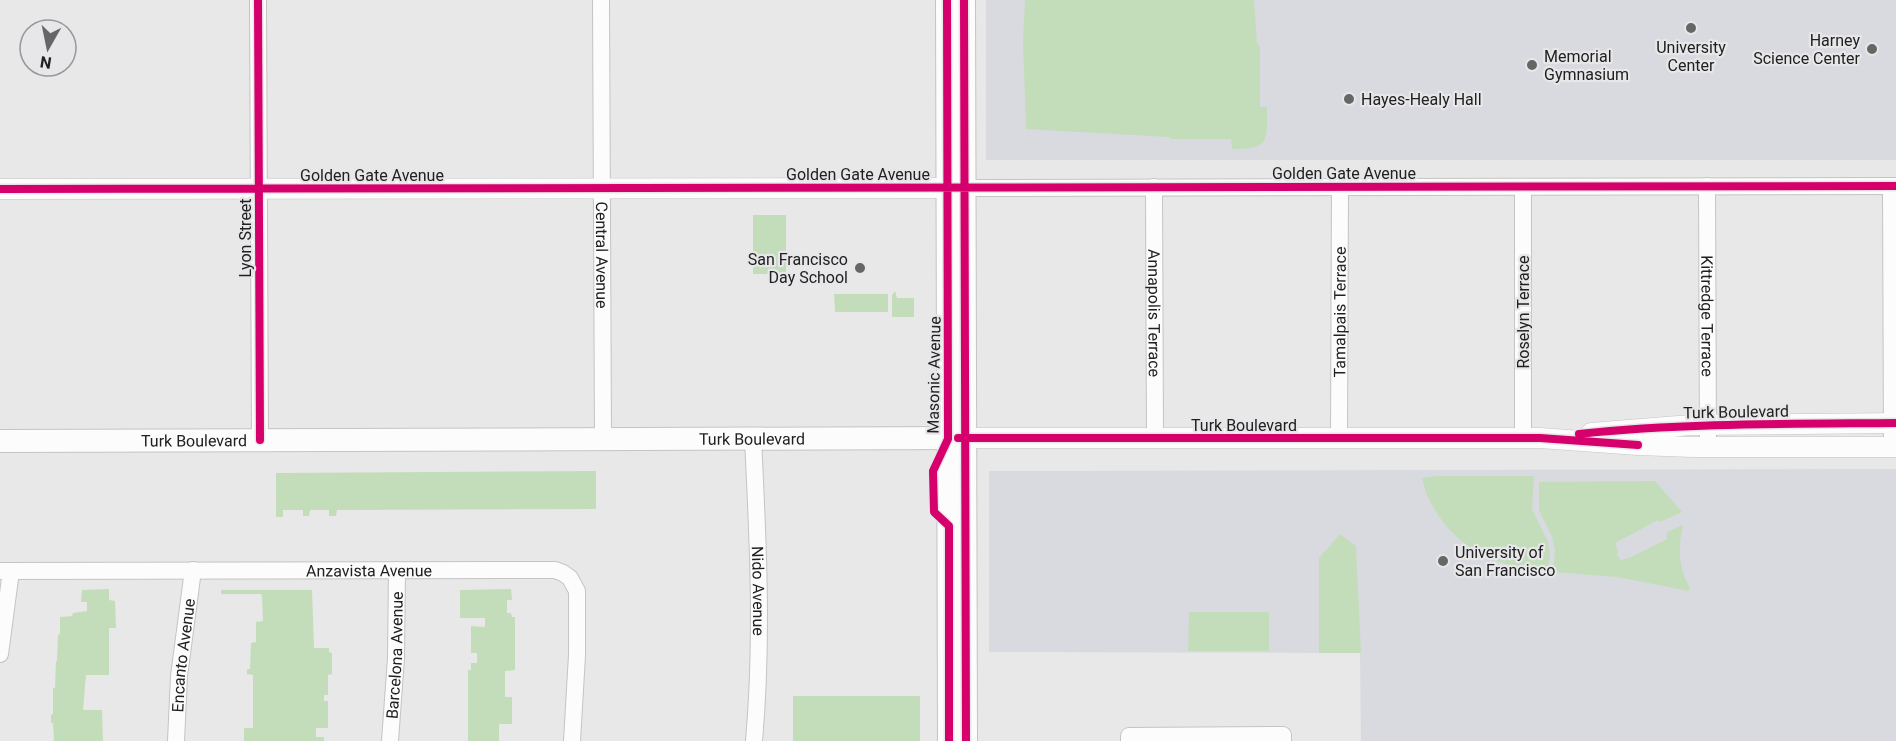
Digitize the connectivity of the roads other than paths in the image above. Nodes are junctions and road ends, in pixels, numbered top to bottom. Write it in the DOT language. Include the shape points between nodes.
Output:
graph roads {
  1 [pos="258,0"];
  2 [pos="602,0"];
  3 [pos="947,0"];
  4 [pos="964,0"];
  5 [pos="1707,186"];
  6 [pos="1894,186"];
  7 [pos="1154,187"];
  8 [pos="1340,187"];
  9 [pos="1523,187"];
  10 [pos="956,188"];
  11 [pos="0,189"];
  12 [pos="258,189"];
  13 [pos="602,189"];
  14 [pos="1894,423"];
  15 [pos="1708,425"];
  16 [pos="957,438"];
  17 [pos="1155,438"];
  18 [pos="1339,438"];
  19 [pos="1532,438"];
  20 [pos="603,439"];
  21 [pos="753,439"];
  22 [pos="260,440"];
  23 [pos="0,441"];
  24 [pos="1708,447"];
  25 [pos="1894,447"];
  26 [pos="193,570"];
  27 [pos="397,570"];
  28 [pos="5,571"];
  29 [pos="0,654"];
  30 [pos="176,741"];
  31 [pos="390,741"];
  32 [pos="573,741"];
  33 [pos="754,741"];
  34 [pos="949,741"];
  35 [pos="966,741"];
  36 [pos="1129,741"];
  37 [pos="1283,741"];
  1 -- 12 [label="street, Lyon Street"];
  2 -- 13 [label="street, Central Avenue"];
  3 -- 10 [label="main road, Masonic Avenue"];
  4 -- 10 [label="main road, Masonic Avenue"];
  5 -- 6 [label="street, Golden Gate Avenue"];
  5 -- 9 [label="street, Golden Gate Avenue"];
  5 -- 15 [label="street, Kittredge Terrace"];
  6 -- 14 [label="street"];
  7 -- 8 [label="street, Golden Gate Avenue"];
  7 -- 10 [label="street, Golden Gate Avenue"];
  7 -- 17 [label="street, Annapolis Terrace"];
  8 -- 9 [label="street, Golden Gate Avenue"];
  8 -- 18 [label="street, Tamalpais Terrace"];
  9 -- 19 [label="street, Roselyn Terrace"];
  10 -- 13 [label="street, Golden Gate Avenue"];
  10 -- 16 [label="main road, Masonic Avenue"];
  11 -- 12 [label="street, Golden Gate Avenue"];
  12 -- 13 [label="street, Golden Gate Avenue"];
  12 -- 22 [label="street, Lyon Street"];
  13 -- 20 [label="street, Central Avenue"];
  14 -- 15 [label="street, Turk Boulevard"];
  14 -- 25 [label="street"];
  15 -- 19 [label="street, Turk Boulevard"];
  15 -- 24 [label="street, Kittredge Terrace"];
  16 -- 17 [label="street, Turk Boulevard"];
  16 -- 21 [label="main road, Turk Boulevard"];
  16 -- 34 [label="main road, Masonic Avenue"];
  16 -- 35 [label="main road, Masonic Avenue"];
  17 -- 18 [label="street, Turk Boulevard"];
  18 -- 19 [label="street, Turk Boulevard"];
  19 -- 24 [label="street, Turk Boulevard"];
  20 -- 21 [label="main road, Turk Boulevard"];
  20 -- 22 [label="main road, Turk Boulevard"];
  21 -- 33 [label="street, Nido Avenue" via="759,607"];
  22 -- 23 [label="main road, Turk Boulevard"];
  24 -- 25 [label="street, Turk Boulevard"];
  26 -- 27 [label="street, Anzavista Avenue"];
  26 -- 28 [label="street, Anzavista Avenue"];
  26 -- 30 [label="street, Encanto Avenue" via="179,676"];
  27 -- 31 [label="street, Barcelona Avenue"];
  27 -- 32 [label="street, Anzavista Avenue" via="546,570 570,578 578,600"];
  28 -- 29 [label="street"];
  36 -- 37 [label="street" via="1129,736 1283,735"];
}
